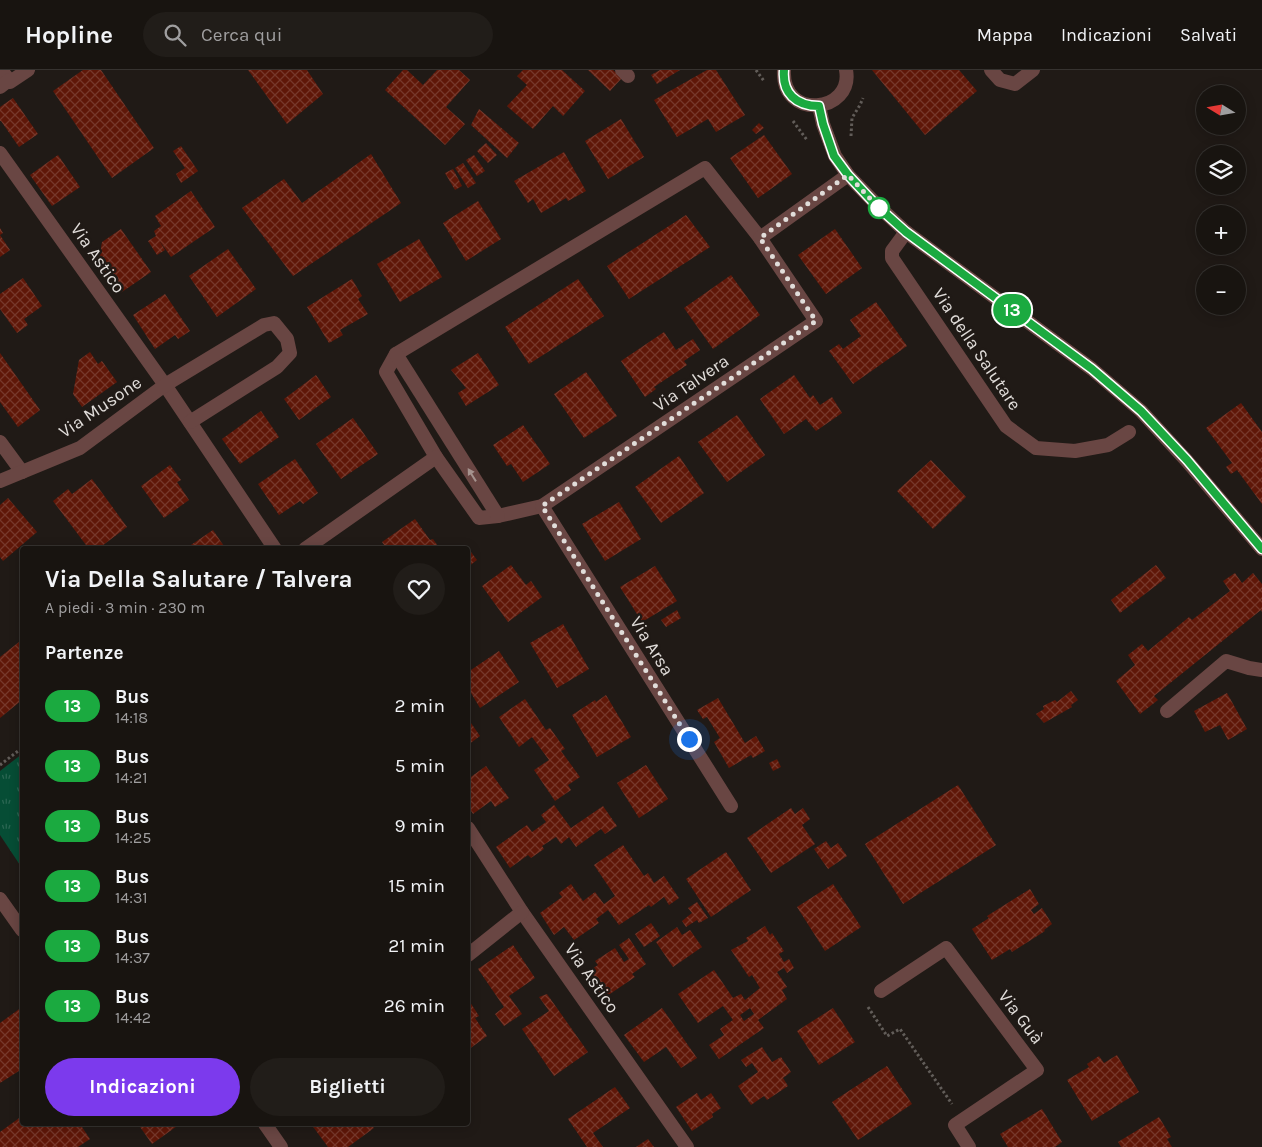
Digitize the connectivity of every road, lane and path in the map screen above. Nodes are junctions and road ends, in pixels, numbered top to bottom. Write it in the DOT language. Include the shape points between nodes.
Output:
graph roads {
  1 [pos="28,70"];
  2 [pos="784,70"];
  3 [pos="846,70"];
  4 [pos="991,70"];
  5 [pos="1033,70"];
  6 [pos="3,79"];
  7 [pos="863,97"];
  8 [pos="819,106"];
  9 [pos="852,141"];
  10 [pos="0,153"];
  11 [pos="848,175"];
  12 [pos="906,232"];
  13 [pos="760,238"];
  14 [pos="396,354"];
  15 [pos="165,385"];
  16 [pos="190,422"];
  17 [pos="1129,432"];
  18 [pos="0,442"];
  19 [pos="436,457"];
  20 [pos="22,472"];
  21 [pos="0,481"];
  22 [pos="542,506"];
  23 [pos="498,516"];
  24 [pos="274,546"];
  25 [pos="309,546"];
  26 [pos="1262,549"];
  27 [pos="1262,670"];
  28 [pos="1167,711"];
  29 [pos="20,750"];
  30 [pos="0,765"];
  31 [pos="731,806"];
  32 [pos="470,831"];
  33 [pos="0,900"];
  34 [pos="522,912"];
  35 [pos="20,927"];
  36 [pos="470,953"];
  37 [pos="881,991"];
  38 [pos="865,1002"];
  39 [pos="954,1108"];
  40 [pos="266,1126"];
  41 [pos="281,1147"];
  42 [pos="688,1147"];
  43 [pos="969,1147"];
  1 -- 6 [label="street" via="10,82"];
  2 -- 8 [label="street" via="783,78 791,96 809,106"];
  3 -- 8 [label="street" via="844,86 838,96"];
  4 -- 5 [label="street" via="1000,80 1015,84"];
  7 -- 9 [label="path" via="852,118"];
  8 -- 11 [label="street, Via della Salutare" via="834,156"];
  10 -- 15 [label="street, Via Astico"];
  11 -- 12 [label="street, Via della Salutare"];
  11 -- 13 [label="street"];
  12 -- 17 [label="street, Via della Salutare" via="892,251 892,258 1006,426 1036,448 1075,451 1108,445"];
  12 -- 26 [label="street, Via della Salutare" via="1092,369 1141,411"];
  13 -- 14 [label="street, Via Talvera" via="705,168"];
  13 -- 22 [label="street, Via Talvera" via="816,321"];
  14 -- 19 [label="street, Via Talvera" via="386,372"];
  23 -- 14 [label="street, one-way"];
  15 -- 16 [label="street, Via Astico"];
  15 -- 16 [label="street" via="264,325 274,323 287,339 290,353 278,367"];
  15 -- 20 [label="street, Via Musone" via="80,448"];
  16 -- 24 [label="street, Via Astico"];
  18 -- 20 [label="street"];
  19 -- 23 [label="street, Via Talvera" via="479,518"];
  19 -- 25 [label="street"];
  20 -- 21 [label="street, Via Musone"];
  22 -- 23 [label="street, Via Talvera"];
  22 -- 31 [label="street, Via Arsa"];
  27 -- 28 [label="street" via="1226,661"];
  29 -- 30 [label="path"];
  32 -- 34 [label="street, Via Astico"];
  33 -- 35 [label="street"];
  34 -- 36 [label="street"];
  34 -- 42 [label="street, Via Astico"];
  37 -- 43 [label="street, Via Guà" via="946,948 1037,1070 955,1125"];
  38 -- 39 [label="path" via="887,1036 900,1028"];
  40 -- 41 [label="street"];
}
